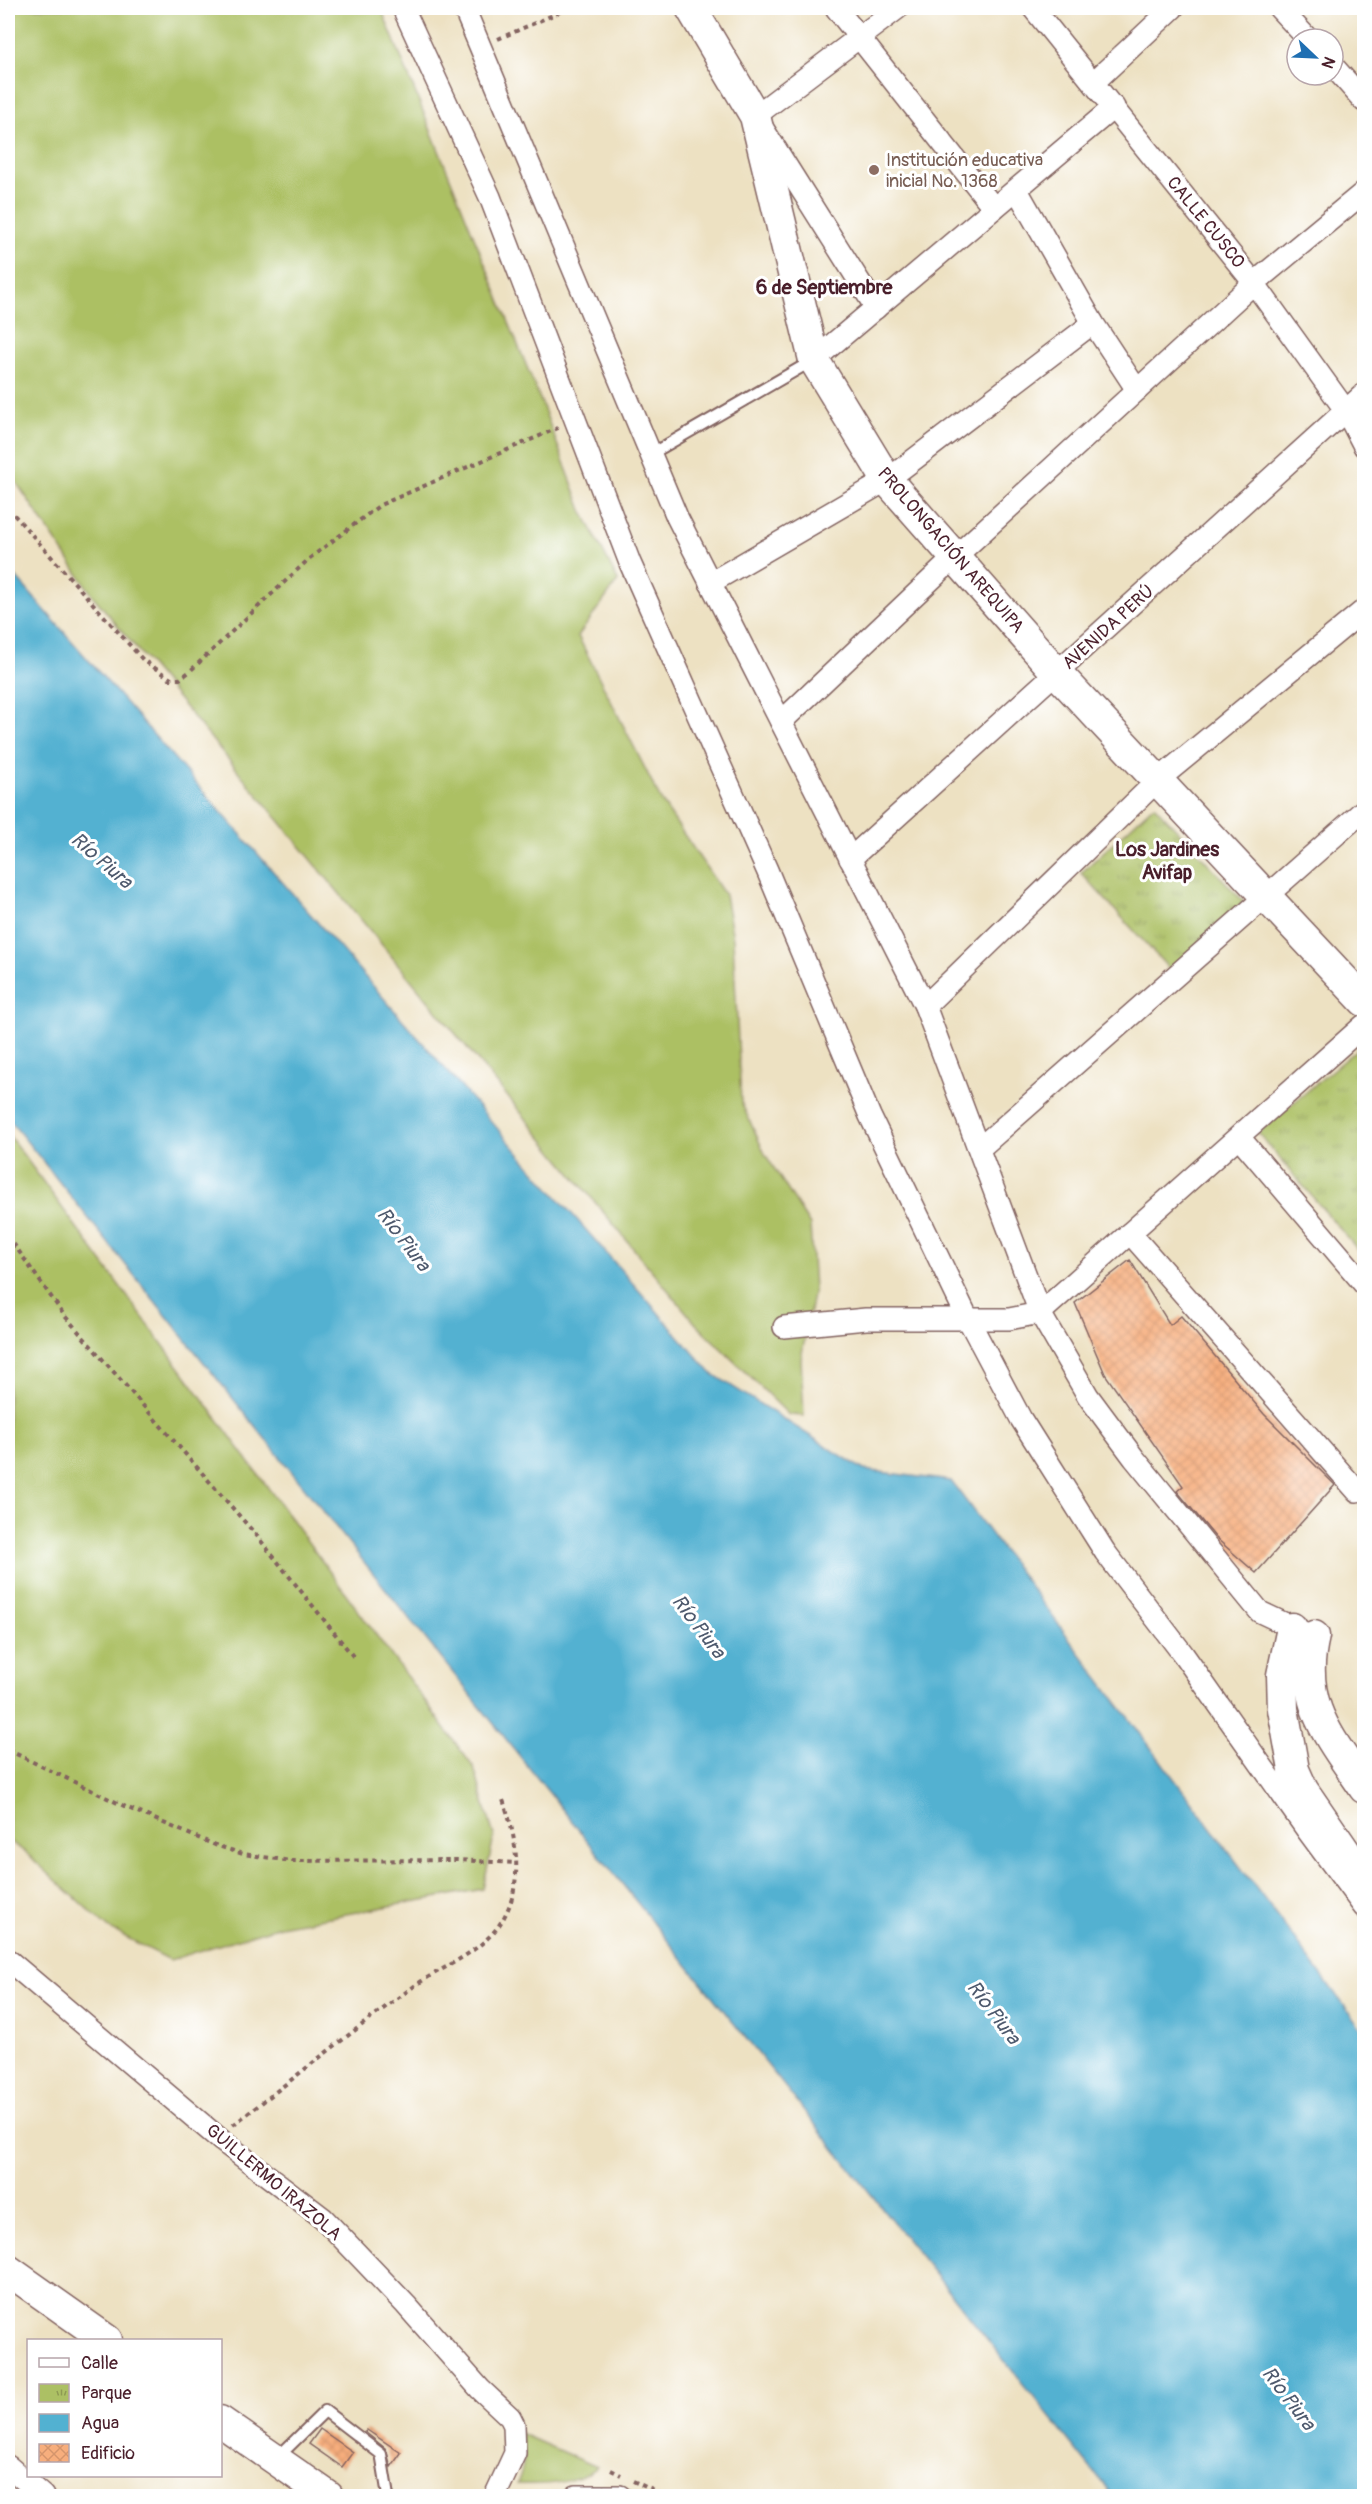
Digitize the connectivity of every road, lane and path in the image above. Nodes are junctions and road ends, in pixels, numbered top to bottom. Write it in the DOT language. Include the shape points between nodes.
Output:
graph roads {
  1 [pos="403,8"];
  2 [pos="464,8"];
  3 [pos="569,8"];
  4 [pos="691,8"];
  5 [pos="836,8"];
  6 [pos="898,8"];
  7 [pos="1034,8"];
  8 [pos="1173,8"];
  9 [pos="1279,8"];
  10 [pos="1297,27"];
  11 [pos="860,38"];
  12 [pos="481,47"];
  13 [pos="1345,79"];
  14 [pos="1094,82"];
  15 [pos="1365,101"];
  16 [pos="1114,107"];
  17 [pos="755,116"];
  18 [pos="1017,190"];
  19 [pos="1365,192"];
  20 [pos="994,208"];
  21 [pos="1254,283"];
  22 [pos="876,308"];
  23 [pos="1093,323"];
  24 [pos="814,360"];
  25 [pos="1137,390"];
  26 [pos="1365,394"];
  27 [pos="1346,411"];
  28 [pos="575,420"];
  29 [pos="1365,446"];
  30 [pos="651,454"];
  31 [pos="887,480"];
  32 [pos="8,508"];
  33 [pos="956,556"];
  34 [pos="710,584"];
  35 [pos="1365,610"];
  36 [pos="1057,673"];
  37 [pos="781,722"];
  38 [pos="1158,780"];
  39 [pos="1365,810"];
  40 [pos="850,859"];
  41 [pos="1266,897"];
  42 [pos="1365,1001"];
  43 [pos="925,1006"];
  44 [pos="1365,1025"];
  45 [pos="1239,1137"];
  46 [pos="980,1148"];
  47 [pos="1130,1233"];
  48 [pos="8,1236"];
  49 [pos="1365,1284"];
  50 [pos="1040,1313"];
  51 [pos="968,1319"];
  52 [pos="784,1327"];
  53 [pos="1357,1491"];
  54 [pos="1303,1632"];
  55 [pos="356,1660"];
  56 [pos="8,1750"];
  57 [pos="1365,1788"];
  58 [pos="503,1800"];
  59 [pos="516,1863"];
  60 [pos="1365,1879"];
  61 [pos="1365,1906"];
  62 [pos="8,1960"];
  63 [pos="218,2137"];
  64 [pos="8,2270"];
  65 [pos="106,2339"];
  66 [pos="222,2422"];
  67 [pos="275,2460"];
  68 [pos="8,2466"];
  69 [pos="611,2470"];
  70 [pos="43,2496"];
  71 [pos="328,2496"];
  72 [pos="388,2496"];
  73 [pos="495,2496"];
  74 [pos="576,2496"];
  75 [pos="619,2496"];
  76 [pos="665,2496"];
  1 -- 28 [label="street" via="490,196"];
  2 -- 12 [label="street"];
  3 -- 12 [label="path"];
  4 -- 17 [label="street, PROLONGACIÓN AREQUIPA"];
  5 -- 11 [label="street"];
  6 -- 11 [label="street"];
  7 -- 14 [label="street, CALLE CUSCO"];
  8 -- 14 [label="street"];
  9 -- 10 [label="street"];
  11 -- 17 [label="street"];
  11 -- 20 [label="street"];
  12 -- 30 [label="street"];
  13 -- 15 [label="street"];
  14 -- 16 [label="street, CALLE CUSCO"];
  16 -- 18 [label="street"];
  16 -- 21 [label="street, CALLE CUSCO"];
  17 -- 22 [label="street"];
  17 -- 24 [label="street, PROLONGACIÓN AREQUIPA"];
  18 -- 20 [label="street"];
  18 -- 23 [label="street"];
  19 -- 21 [label="street"];
  20 -- 22 [label="street"];
  21 -- 25 [label="street"];
  21 -- 27 [label="street, CALLE CUSCO"];
  22 -- 24 [label="street"];
  23 -- 25 [label="street"];
  23 -- 31 [label="street"];
  24 -- 30 [label="lane"];
  24 -- 31 [label="street, PROLONGACIÓN AREQUIPA"];
  25 -- 33 [label="street"];
  26 -- 27 [label="street, AVENIDA PERÚ"];
  27 -- 29 [label="street, CALLE CUSCO"];
  27 -- 36 [label="street, AVENIDA PERÚ"];
  28 -- 32 [label="path" via="380,505 310,558 180,679 171,679 143,660"];
  28 -- 51 [label="street" via="630,563 767,870 870,1116"];
  30 -- 34 [label="street"];
  31 -- 33 [label="street, PROLONGACIÓN AREQUIPA"];
  31 -- 34 [label="street"];
  33 -- 36 [label="street, PROLONGACIÓN AREQUIPA"];
  33 -- 37 [label="street"];
  34 -- 37 [label="street"];
  35 -- 38 [label="street"];
  36 -- 38 [label="street, PROLONGACIÓN AREQUIPA"];
  36 -- 40 [label="street, AVENIDA PERÚ"];
  37 -- 40 [label="street"];
  38 -- 41 [label="street, PROLONGACIÓN AREQUIPA"];
  38 -- 43 [label="street"];
  39 -- 41 [label="street"];
  40 -- 43 [label="street"];
  41 -- 42 [label="street, PROLONGACIÓN AREQUIPA"];
  41 -- 46 [label="street"];
  43 -- 46 [label="street"];
  44 -- 45 [label="street"];
  45 -- 47 [label="street"];
  45 -- 49 [label="street"];
  46 -- 50 [label="street"];
  47 -- 50 [label="street"];
  47 -- 53 [label="street"];
  48 -- 55 [label="path" via="64,1315 257,1536"];
  50 -- 51 [label="street" via="1010,1319"];
  50 -- 54 [label="street" via="1088,1396 1260,1612"];
  51 -- 52 [label="street" via="866,1319"];
  51 -- 61 [label="street" via="1021,1419 1105,1552 1184,1654"];
  54 -- 57 [label="street" via="1311,1696 1332,1740"];
  54 -- 60 [label="street" via="1282,1675 1283,1709 1294,1770 1303,1790"];
  56 -- 59 [label="path" via="126,1808 243,1854 291,1861"];
  58 -- 59 [label="path" via="512,1824"];
  59 -- 63 [label="path" via="511,1900 494,1932 469,1954 415,1986"];
  62 -- 63 [label="street, GUILLERMO IRAZOLA"];
  63 -- 73 [label="street, GUILLERMO IRAZOLA" via="323,2218 510,2417 516,2436 515,2453"];
  64 -- 65 [label="street"];
  66 -- 67 [label="street"];
  67 -- 71 [label="street"];
  67 -- 72 [label="lane" via="325,2411 381,2454"];
  68 -- 70 [label="street"];
  69 -- 76 [label="path"];
  74 -- 75 [label="street"];
}
